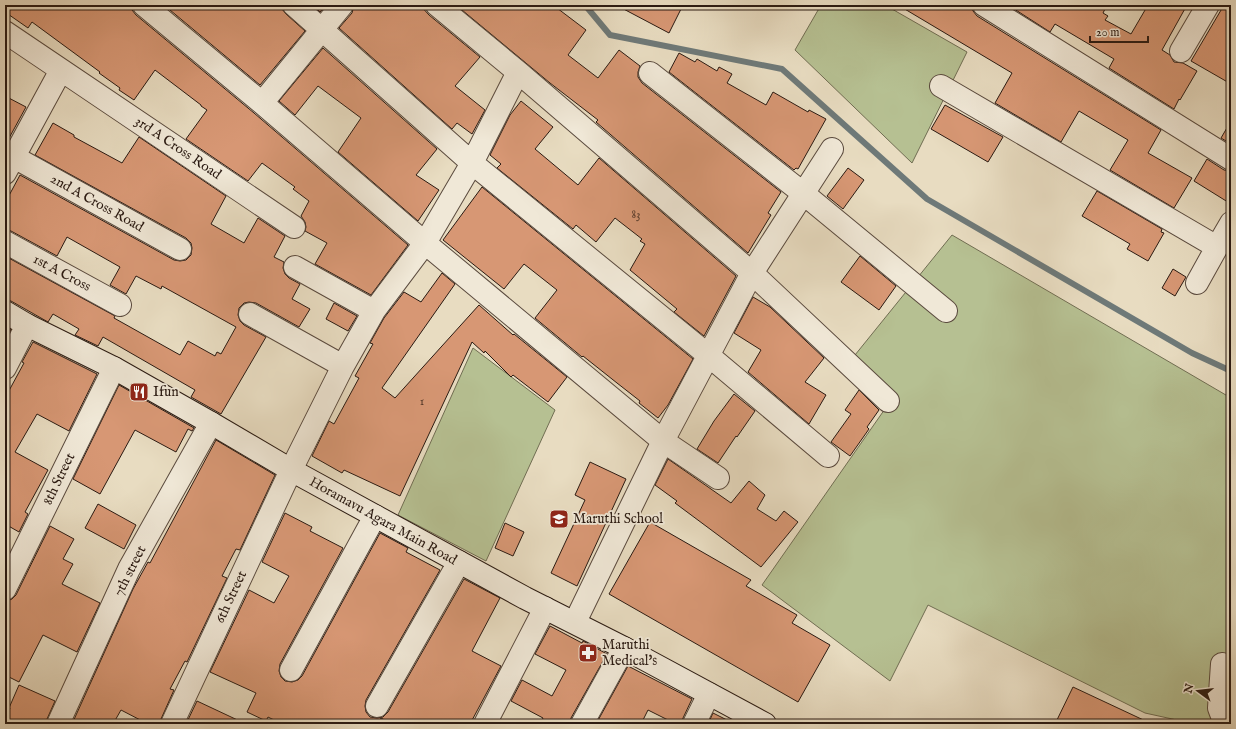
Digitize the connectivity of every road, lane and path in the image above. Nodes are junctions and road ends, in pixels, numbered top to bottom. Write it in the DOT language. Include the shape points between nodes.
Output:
graph roads {
  1 [pos="144,5"];
  2 [pos="294,5"];
  3 [pos="342,5"];
  4 [pos="984,5"];
  5 [pos="1207,5"];
  6 [pos="449,9"];
  7 [pos="323,29"];
  8 [pos="5,32"];
  9 [pos="1181,51"];
  10 [pos="61,70"];
  11 [pos="518,72"];
  12 [pos="650,73"];
  13 [pos="941,86"];
  14 [pos="262,103"];
  15 [pos="832,149"];
  16 [pos="1231,159"];
  17 [pos="8,161"];
  18 [pos="472,163"];
  19 [pos="804,194"];
  20 [pos="1231,224"];
  21 [pos="294,227"];
  22 [pos="5,242"];
  23 [pos="425,243"];
  24 [pos="1217,247"];
  25 [pos="180,249"];
  26 [pos="295,267"];
  27 [pos="752,273"];
  28 [pos="1197,283"];
  29 [pos="120,305"];
  30 [pos="946,311"];
  31 [pos="5,312"];
  32 [pos="374,312"];
  33 [pos="250,314"];
  34 [pos="27,325"];
  35 [pos="708,355"];
  36 [pos="343,366"];
  37 [pos="5,368"];
  38 [pos="114,368"];
  39 [pos="888,401"];
  40 [pos="211,423"];
  41 [pos="663,441"];
  42 [pos="828,456"];
  43 [pos="291,470"];
  44 [pos="718,478"];
  45 [pos="375,516"];
  46 [pos="459,562"];
  47 [pos="5,589"];
  48 [pos="544,608"];
  49 [pos="575,622"];
  50 [pos="624,648"];
  51 [pos="1222,664"];
  52 [pos="291,670"];
  53 [pos="709,694"];
  54 [pos="377,706"];
  55 [pos="58,724"];
  56 [pos="172,724"];
  57 [pos="485,724"];
  58 [pos="582,724"];
  59 [pos="694,724"];
  60 [pos="765,724"];
  61 [pos="1225,724"];
  1 -- 14 [label="street"];
  2 -- 7 [label="street"];
  3 -- 7 [label="street"];
  4 -- 16 [label="street"];
  5 -- 9 [label="street"];
  6 -- 11 [label="street"];
  7 -- 14 [label="street"];
  7 -- 18 [label="street"];
  8 -- 10 [label="street, 3rd A Cross Road"];
  10 -- 17 [label="street"];
  10 -- 21 [label="street, 3rd A Cross Road"];
  11 -- 18 [label="street, 6th Street"];
  11 -- 27 [label="street"];
  12 -- 19 [label="street"];
  13 -- 24 [label="street"];
  14 -- 23 [label="street"];
  15 -- 19 [label="street"];
  17 -- 25 [label="street, 2nd A Cross Road"];
  18 -- 23 [label="street, 6th Street"];
  18 -- 35 [label="street"];
  19 -- 27 [label="street"];
  19 -- 30 [label="street"];
  20 -- 24 [label="street"];
  22 -- 29 [label="street, 1st A Cross"];
  23 -- 32 [label="street, 6th Street"];
  23 -- 41 [label="street"];
  24 -- 28 [label="street"];
  26 -- 32 [label="street"];
  27 -- 35 [label="street"];
  27 -- 39 [label="street"];
  31 -- 34 [label="street, Horamavu Agara Main Road"];
  32 -- 36 [label="street, 6th Street"];
  33 -- 36 [label="street"];
  34 -- 37 [label="street"];
  34 -- 38 [label="street, Horamavu Agara Main Road"];
  35 -- 41 [label="street"];
  35 -- 42 [label="street"];
  36 -- 43 [label="street, 6th Street"];
  38 -- 40 [label="street, Horamavu Agara Main Road"];
  38 -- 47 [label="street, 8th Street"];
  40 -- 43 [label="street, Horamavu Agara Main Road"];
  40 -- 55 [label="street, 7th street" via="129,569"];
  41 -- 44 [label="street"];
  41 -- 49 [label="street"];
  43 -- 45 [label="street, Horamavu Agara Main Road"];
  43 -- 56 [label="street, 6th Street"];
  45 -- 46 [label="street, Horamavu Agara Main Road"];
  45 -- 52 [label="street"];
  46 -- 48 [label="street, Horamavu Agara Main Road"];
  46 -- 54 [label="street"];
  48 -- 49 [label="street, Horamavu Agara Main Road"];
  48 -- 57 [label="street"];
  49 -- 50 [label="street, Horamavu Agara Main Road"];
  50 -- 53 [label="street, Horamavu Agara Main Road"];
  50 -- 58 [label="street"];
  51 -- 61 [label="street" via="1219,708"];
  53 -- 59 [label="street"];
  53 -- 60 [label="street, Horamavu Agara Main Road"];
}
